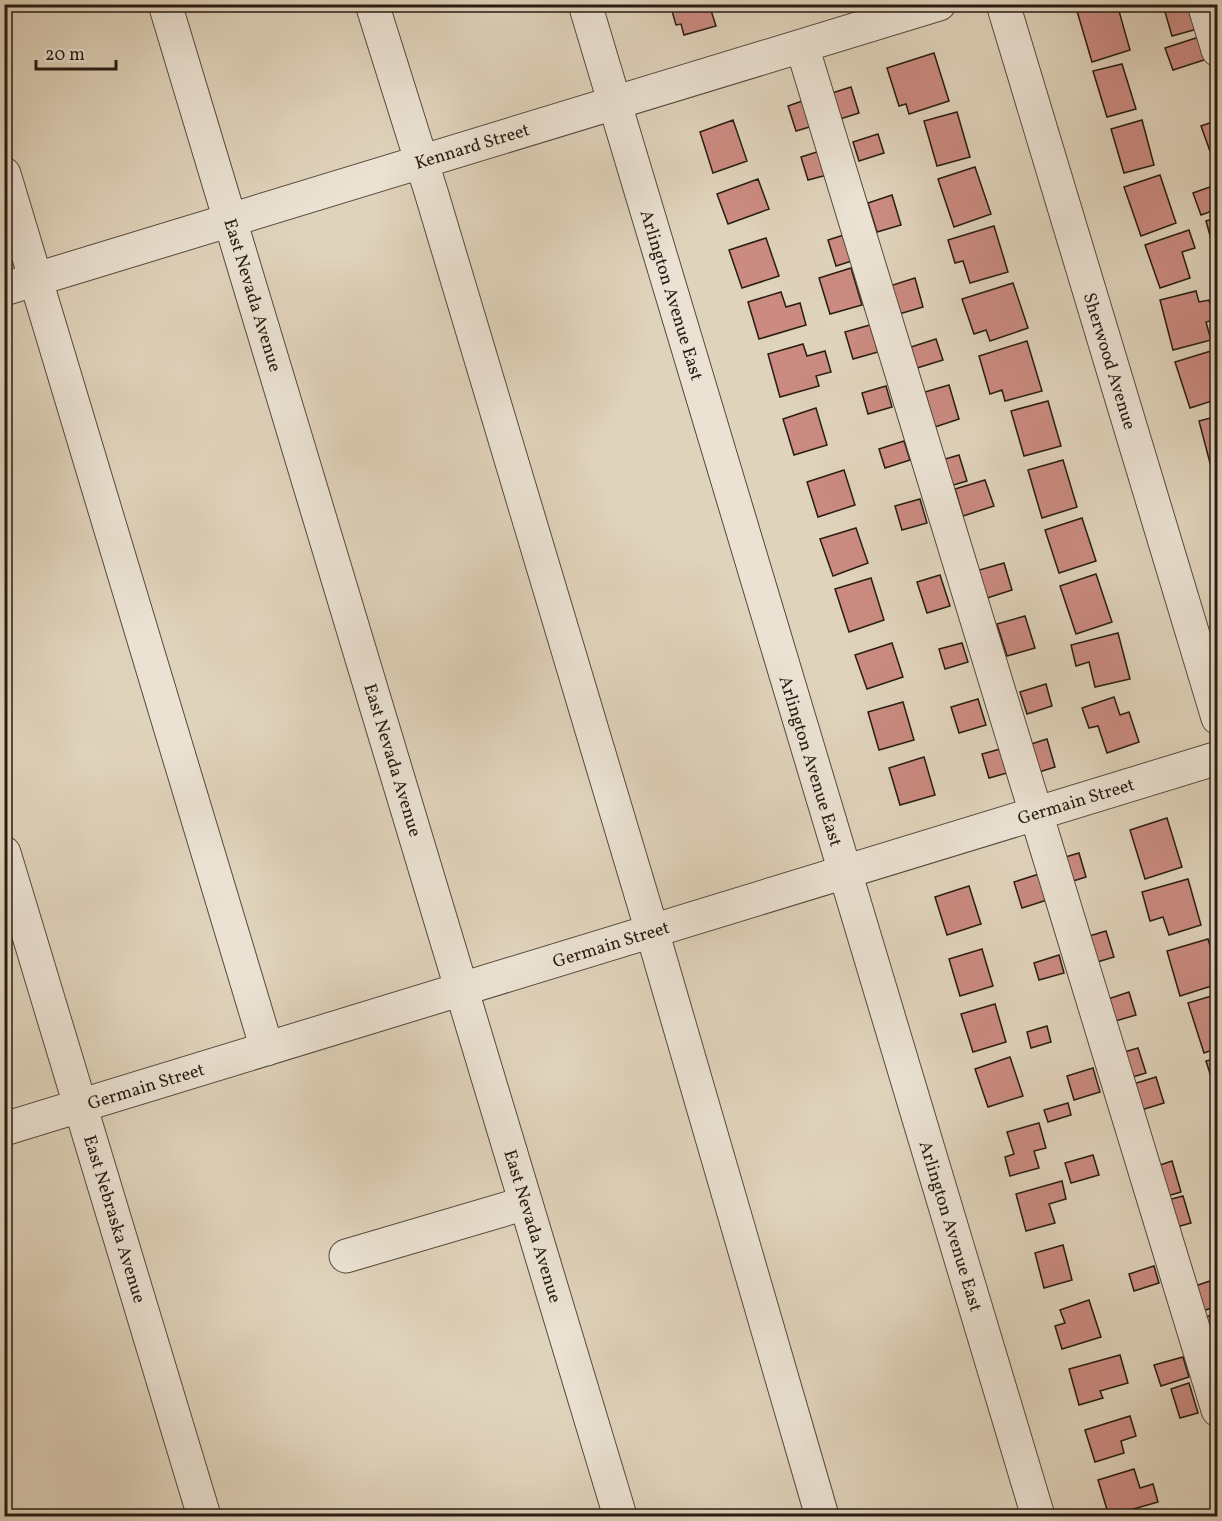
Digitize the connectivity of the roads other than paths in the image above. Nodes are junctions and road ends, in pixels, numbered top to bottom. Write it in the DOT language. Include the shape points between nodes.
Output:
graph roads {
  1 [pos="165,4"];
  2 [pos="372,4"];
  3 [pos="585,4"];
  4 [pos="939,4"];
  5 [pos="1003,4"];
  6 [pos="1204,4"];
  7 [pos="802,46"];
  8 [pos="1218,50"];
  9 [pos="614,103"];
  10 [pos="421,162"];
  11 [pos="4,174"];
  12 [pos="230,220"];
  13 [pos="36,279"];
  14 [pos="4,289"];
  15 [pos="1218,718"];
  16 [pos="1218,758"];
  17 [pos="1036,814"];
  18 [pos="4,853"];
  19 [pos="845,872"];
  20 [pos="652,932"];
  21 [pos="462,990"];
  22 [pos="267,1049"];
  23 [pos="81,1106"];
  24 [pos="4,1129"];
  25 [pos="526,1203"];
  26 [pos="346,1256"];
  27 [pos="1218,1410"];
  28 [pos="204,1516"];
  29 [pos="620,1516"];
  30 [pos="822,1516"];
  31 [pos="1038,1516"];
  1 -- 12 [label="street, East Nevada Avenue"];
  2 -- 10 [label="street"];
  3 -- 9 [label="street, Arlington Avenue East"];
  4 -- 7 [label="street, Kennard Street"];
  5 -- 15 [label="street, Sherwood Avenue"];
  6 -- 8 [label="street"];
  7 -- 9 [label="street, Kennard Street"];
  7 -- 17 [label="street"];
  9 -- 10 [label="street, Kennard Street"];
  9 -- 19 [label="street, Arlington Avenue East"];
  10 -- 12 [label="street, Kennard Street"];
  10 -- 20 [label="street"];
  11 -- 13 [label="street"];
  12 -- 13 [label="street, Kennard Street"];
  12 -- 21 [label="street, East Nevada Avenue"];
  13 -- 14 [label="street, Kennard Street"];
  13 -- 22 [label="street"];
  16 -- 17 [label="street, Germain Street"];
  17 -- 19 [label="street, Germain Street"];
  17 -- 27 [label="street"];
  18 -- 23 [label="street, East Nebraska Avenue"];
  19 -- 20 [label="street, Germain Street"];
  19 -- 31 [label="street, Arlington Avenue East"];
  20 -- 21 [label="street, Germain Street"];
  20 -- 30 [label="street"];
  21 -- 22 [label="street, Germain Street"];
  21 -- 25 [label="street, East Nevada Avenue"];
  22 -- 23 [label="street, Germain Street"];
  23 -- 24 [label="street, Germain Street"];
  23 -- 28 [label="street, East Nebraska Avenue"];
  25 -- 26 [label="street"];
  25 -- 29 [label="street, East Nevada Avenue"];
}
